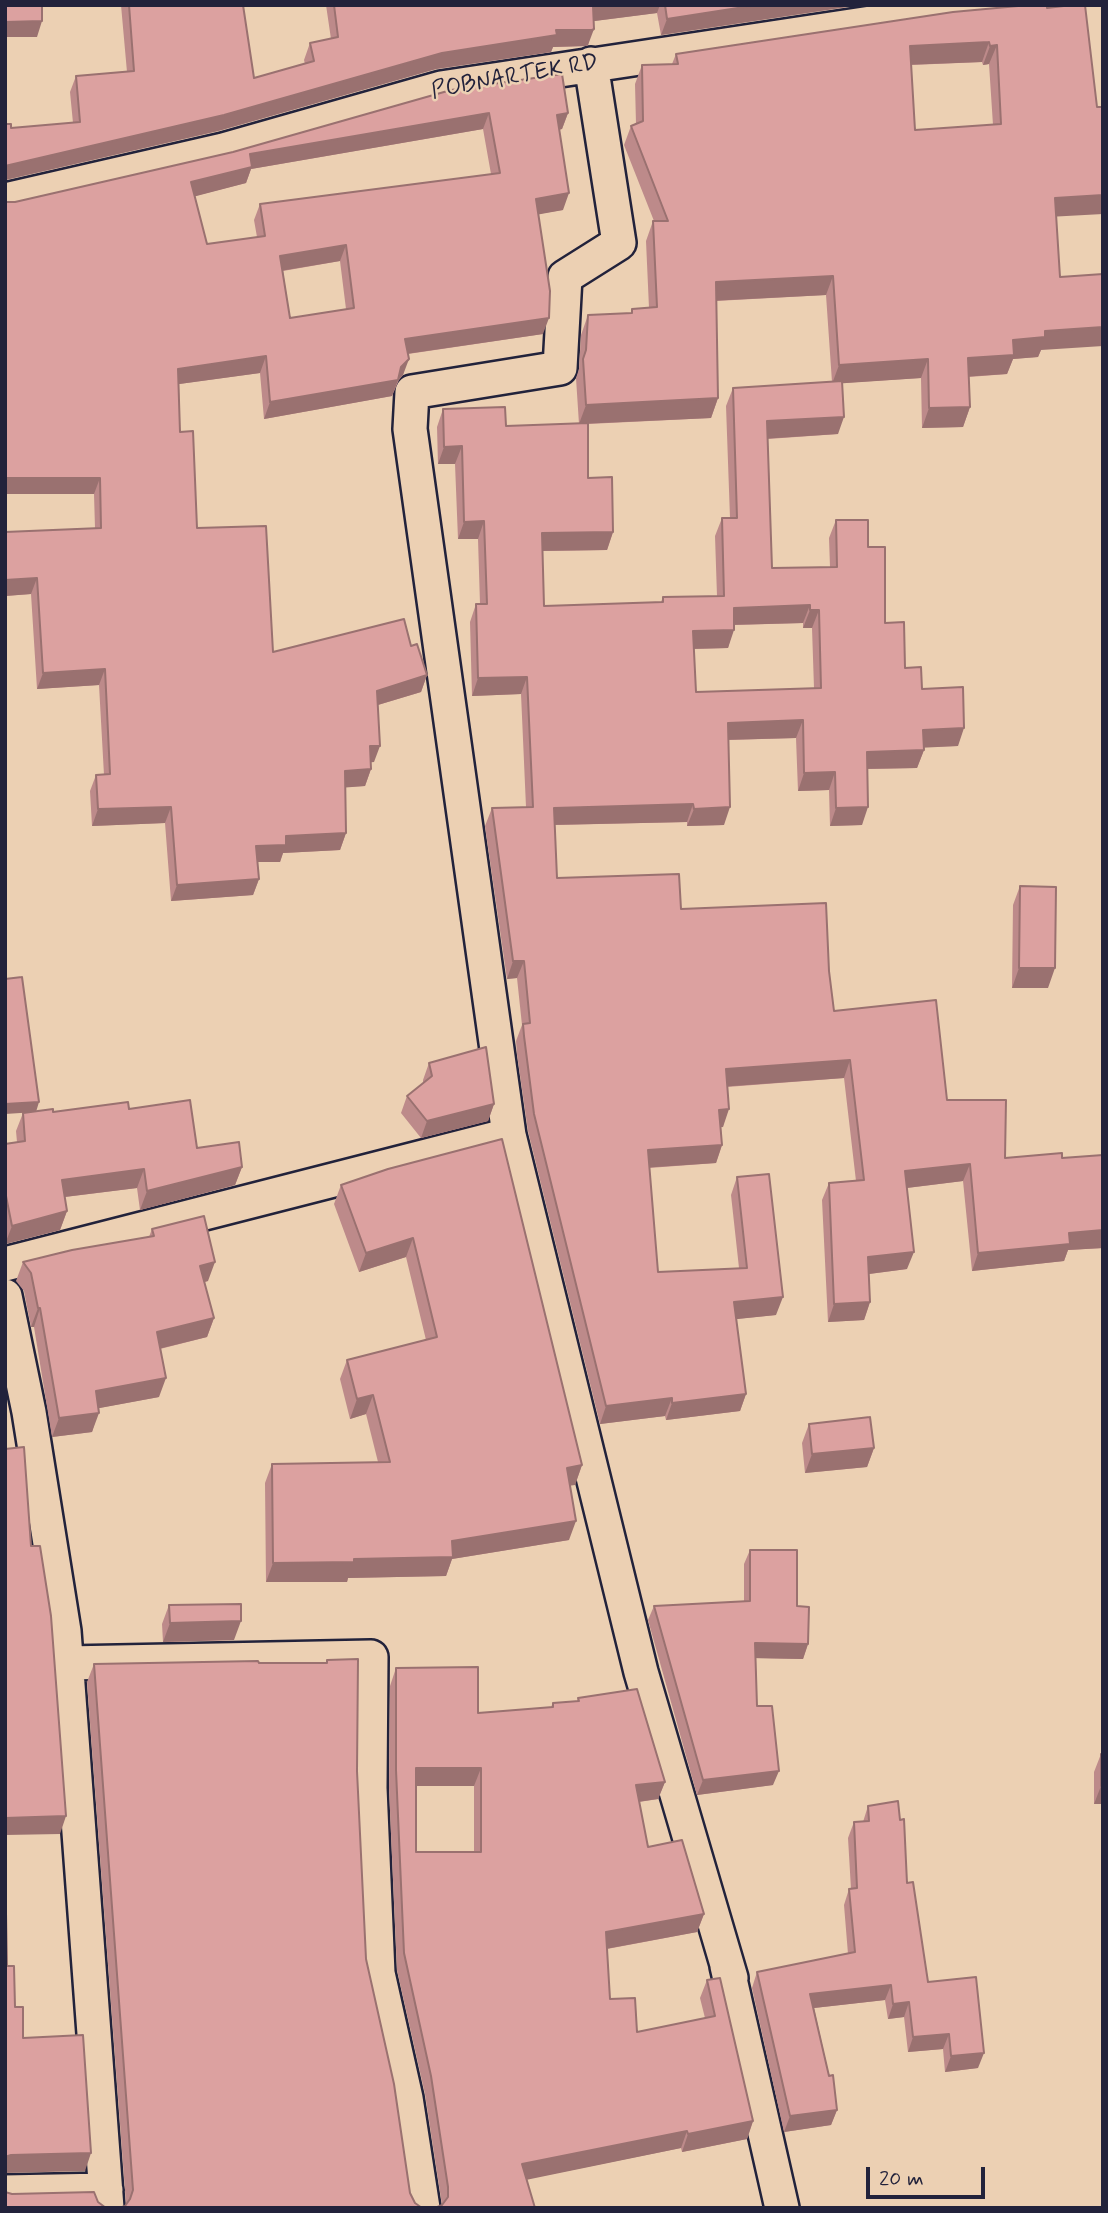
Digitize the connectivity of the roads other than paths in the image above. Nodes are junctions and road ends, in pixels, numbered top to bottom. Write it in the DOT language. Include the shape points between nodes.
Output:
graph roads {
  1 [pos="1035,5"];
  2 [pos="591,64"];
  3 [pos="5,200"];
  4 [pos="509,1135"];
  5 [pos="5,1264"];
  6 [pos="5,1296"];
  7 [pos="67,1663"];
  8 [pos="5,2192"];
  9 [pos="106,2199"];
  10 [pos="423,2208"];
  11 [pos="782,2208"];
  1 -- 2 [label="street, POBNARTEK RD" via="944,12"];
  2 -- 3 [label="street, POBNARTEK RD" via="442,88 223,150"];
  2 -- 4 [label="street" via="619,243 565,277 560,368 412,392 410,429"];
  4 -- 5 [label="street"];
  4 -- 11 [label="street" via="641,1672 729,1972"];
  6 -- 7 [label="street" via="29,1412"];
  7 -- 9 [label="street"];
  7 -- 10 [label="street" via="371,1657 370,1788 378,1973"];
  8 -- 9 [label="street"];
}
